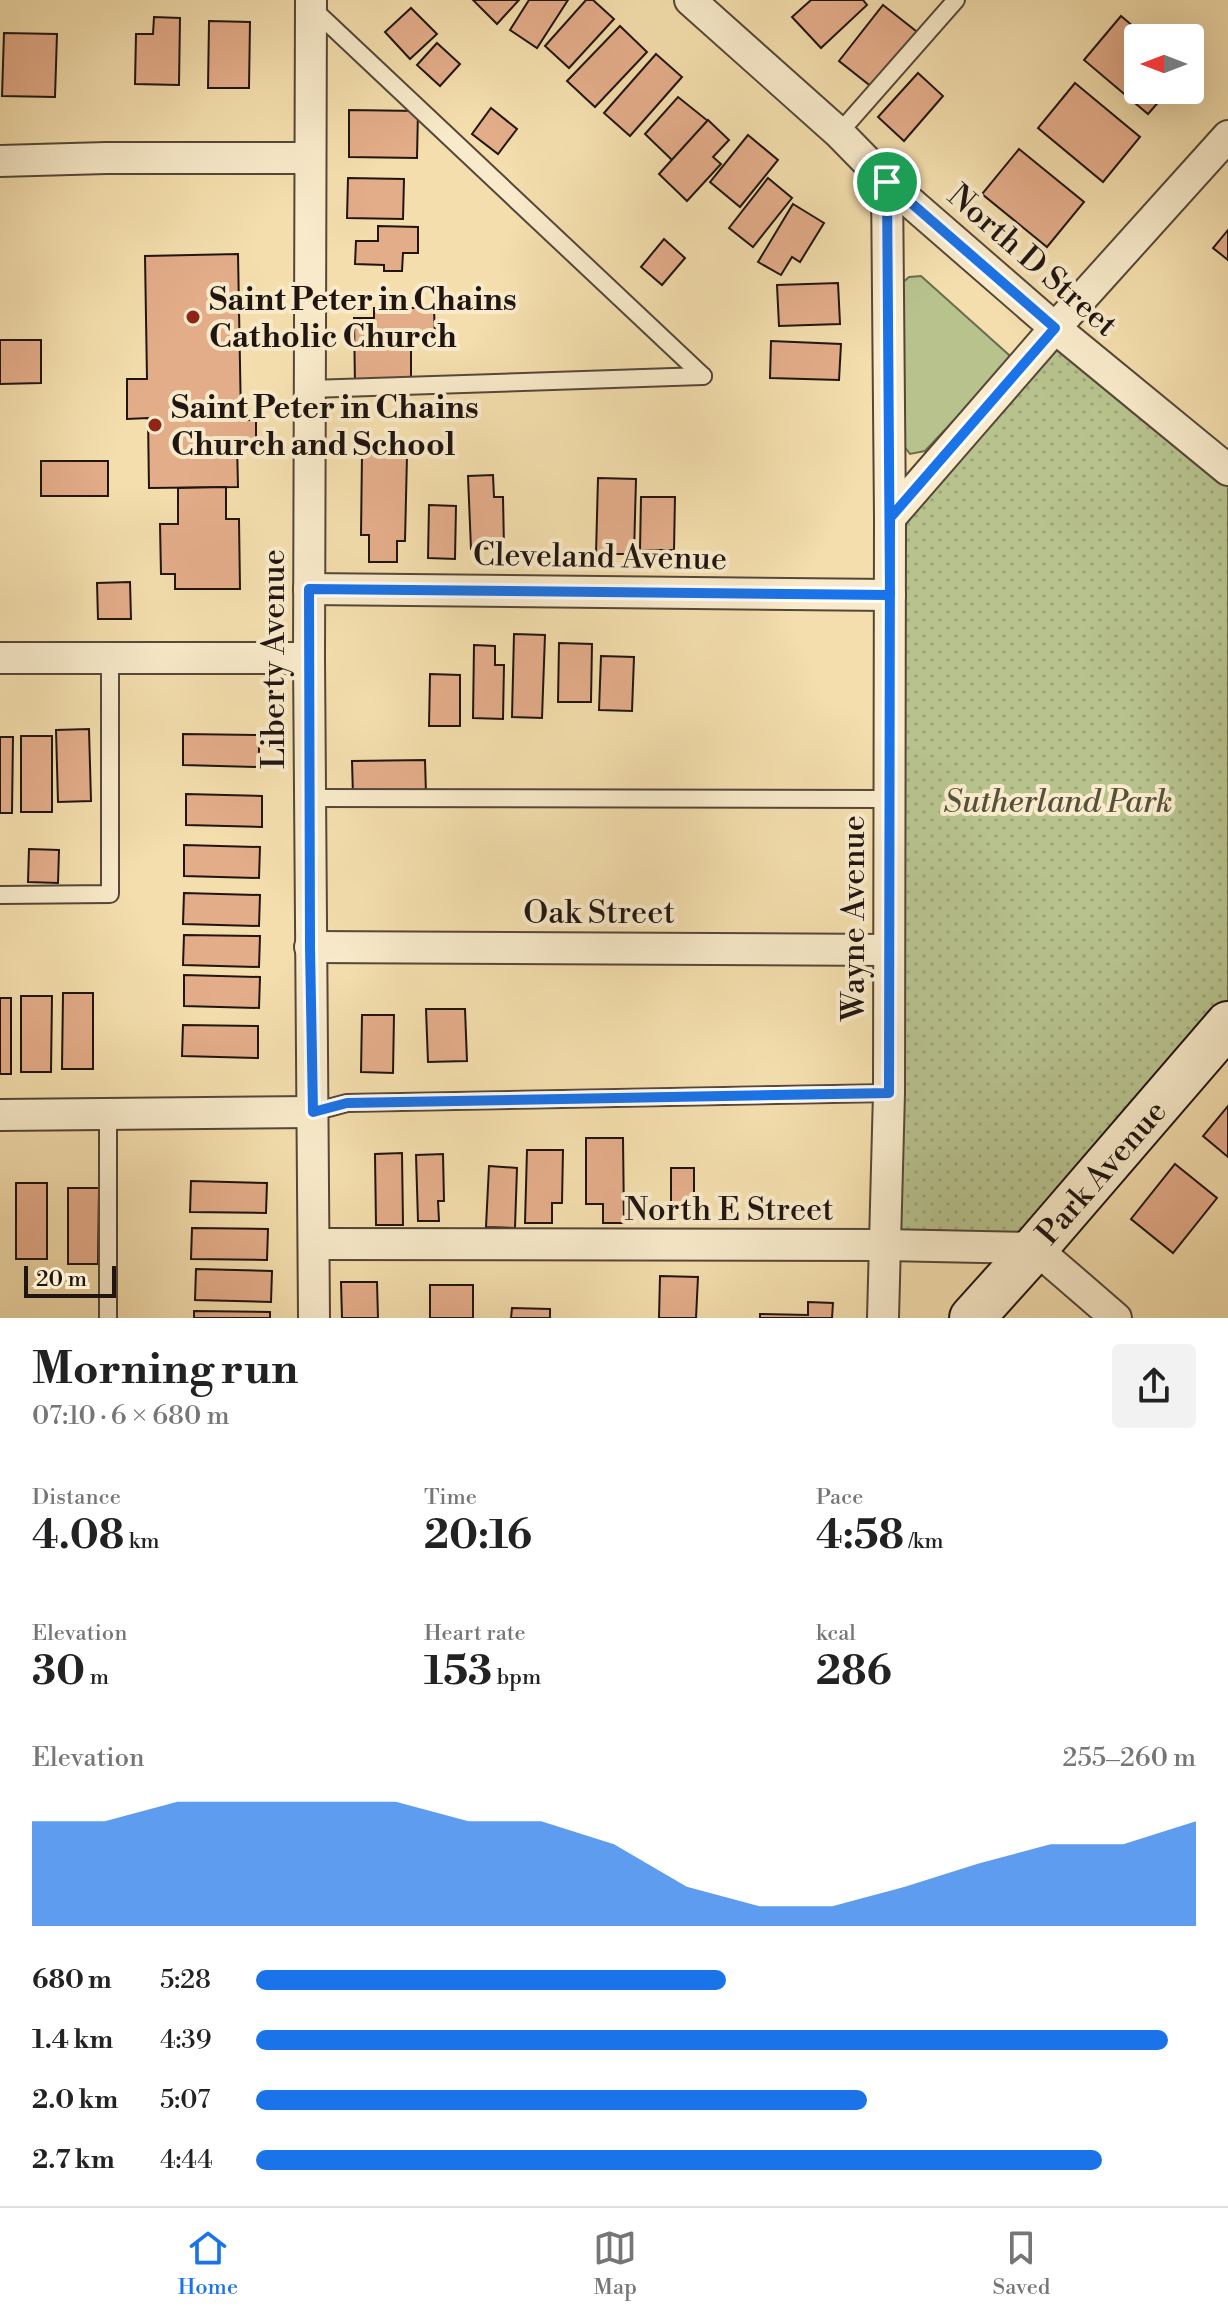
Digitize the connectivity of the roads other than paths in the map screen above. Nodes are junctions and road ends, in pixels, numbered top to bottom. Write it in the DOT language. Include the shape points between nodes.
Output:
graph roads {
  1 [pos="690,0"];
  2 [pos="956,0"];
  3 [pos="311,4"];
  4 [pos="839,133"];
  5 [pos="1228,136"];
  6 [pos="310,158"];
  7 [pos="0,161"];
  8 [pos="887,182"];
  9 [pos="1055,328"];
  10 [pos="310,389"];
  11 [pos="1228,470"];
  12 [pos="890,518"];
  13 [pos="309,589"];
  14 [pos="890,595"];
  15 [pos="0,658"];
  16 [pos="110,658"];
  17 [pos="309,658"];
  18 [pos="309,798"];
  19 [pos="888,799"];
  20 [pos="0,895"];
  21 [pos="310,947"];
  22 [pos="889,950"];
  23 [pos="1228,1024"];
  24 [pos="889,1093"];
  25 [pos="313,1112"];
  26 [pos="108,1114"];
  27 [pos="0,1115"];
  28 [pos="315,1244"];
  29 [pos="885,1245"];
  30 [pos="1035,1248"];
  31 [pos="108,1318"];
  32 [pos="314,1318"];
  33 [pos="883,1318"];
  34 [pos="972,1318"];
  35 [pos="1116,1318"];
  1 -- 4 [label="street, North D Street"];
  2 -- 4 [label="lane"];
  3 -- 6 [label="street, Liberty Avenue"];
  3 -- 10 [label="lane" via="703,376"];
  4 -- 8 [label="street, North D Street"];
  5 -- 9 [label="street"];
  6 -- 7 [label="street"];
  6 -- 10 [label="street, Liberty Avenue"];
  8 -- 9 [label="street, North D Street"];
  8 -- 12 [label="street, Wayne Avenue"];
  9 -- 11 [label="street, North D Street"];
  9 -- 12 [label="street"];
  10 -- 13 [label="street, Liberty Avenue"];
  12 -- 14 [label="street, Wayne Avenue"];
  13 -- 14 [label="street, Cleveland Avenue"];
  13 -- 17 [label="street, Liberty Avenue"];
  14 -- 19 [label="street, Wayne Avenue"];
  15 -- 16 [label="street"];
  16 -- 17 [label="street"];
  16 -- 20 [label="lane" via="110,894"];
  17 -- 18 [label="street, Liberty Avenue"];
  18 -- 19 [label="lane"];
  18 -- 21 [label="street, Liberty Avenue"];
  19 -- 22 [label="street, Wayne Avenue"];
  21 -- 22 [label="street, Oak Street"];
  21 -- 25 [label="street, Liberty Avenue"];
  22 -- 24 [label="street, Wayne Avenue"];
  23 -- 30 [label="main road, Park Avenue"];
  24 -- 25 [label="lane" via="347,1103"];
  24 -- 29 [label="street, Wayne Avenue"];
  25 -- 26 [label="street"];
  25 -- 28 [label="street, Liberty Avenue"];
  26 -- 27 [label="street"];
  26 -- 31 [label="lane"];
  28 -- 29 [label="street, North E Street"];
  28 -- 32 [label="street, Liberty Avenue"];
  29 -- 30 [label="street, North E Street"];
  29 -- 33 [label="street, Wayne Avenue"];
  30 -- 34 [label="main road, Park Avenue"];
  30 -- 35 [label="street"];
}
